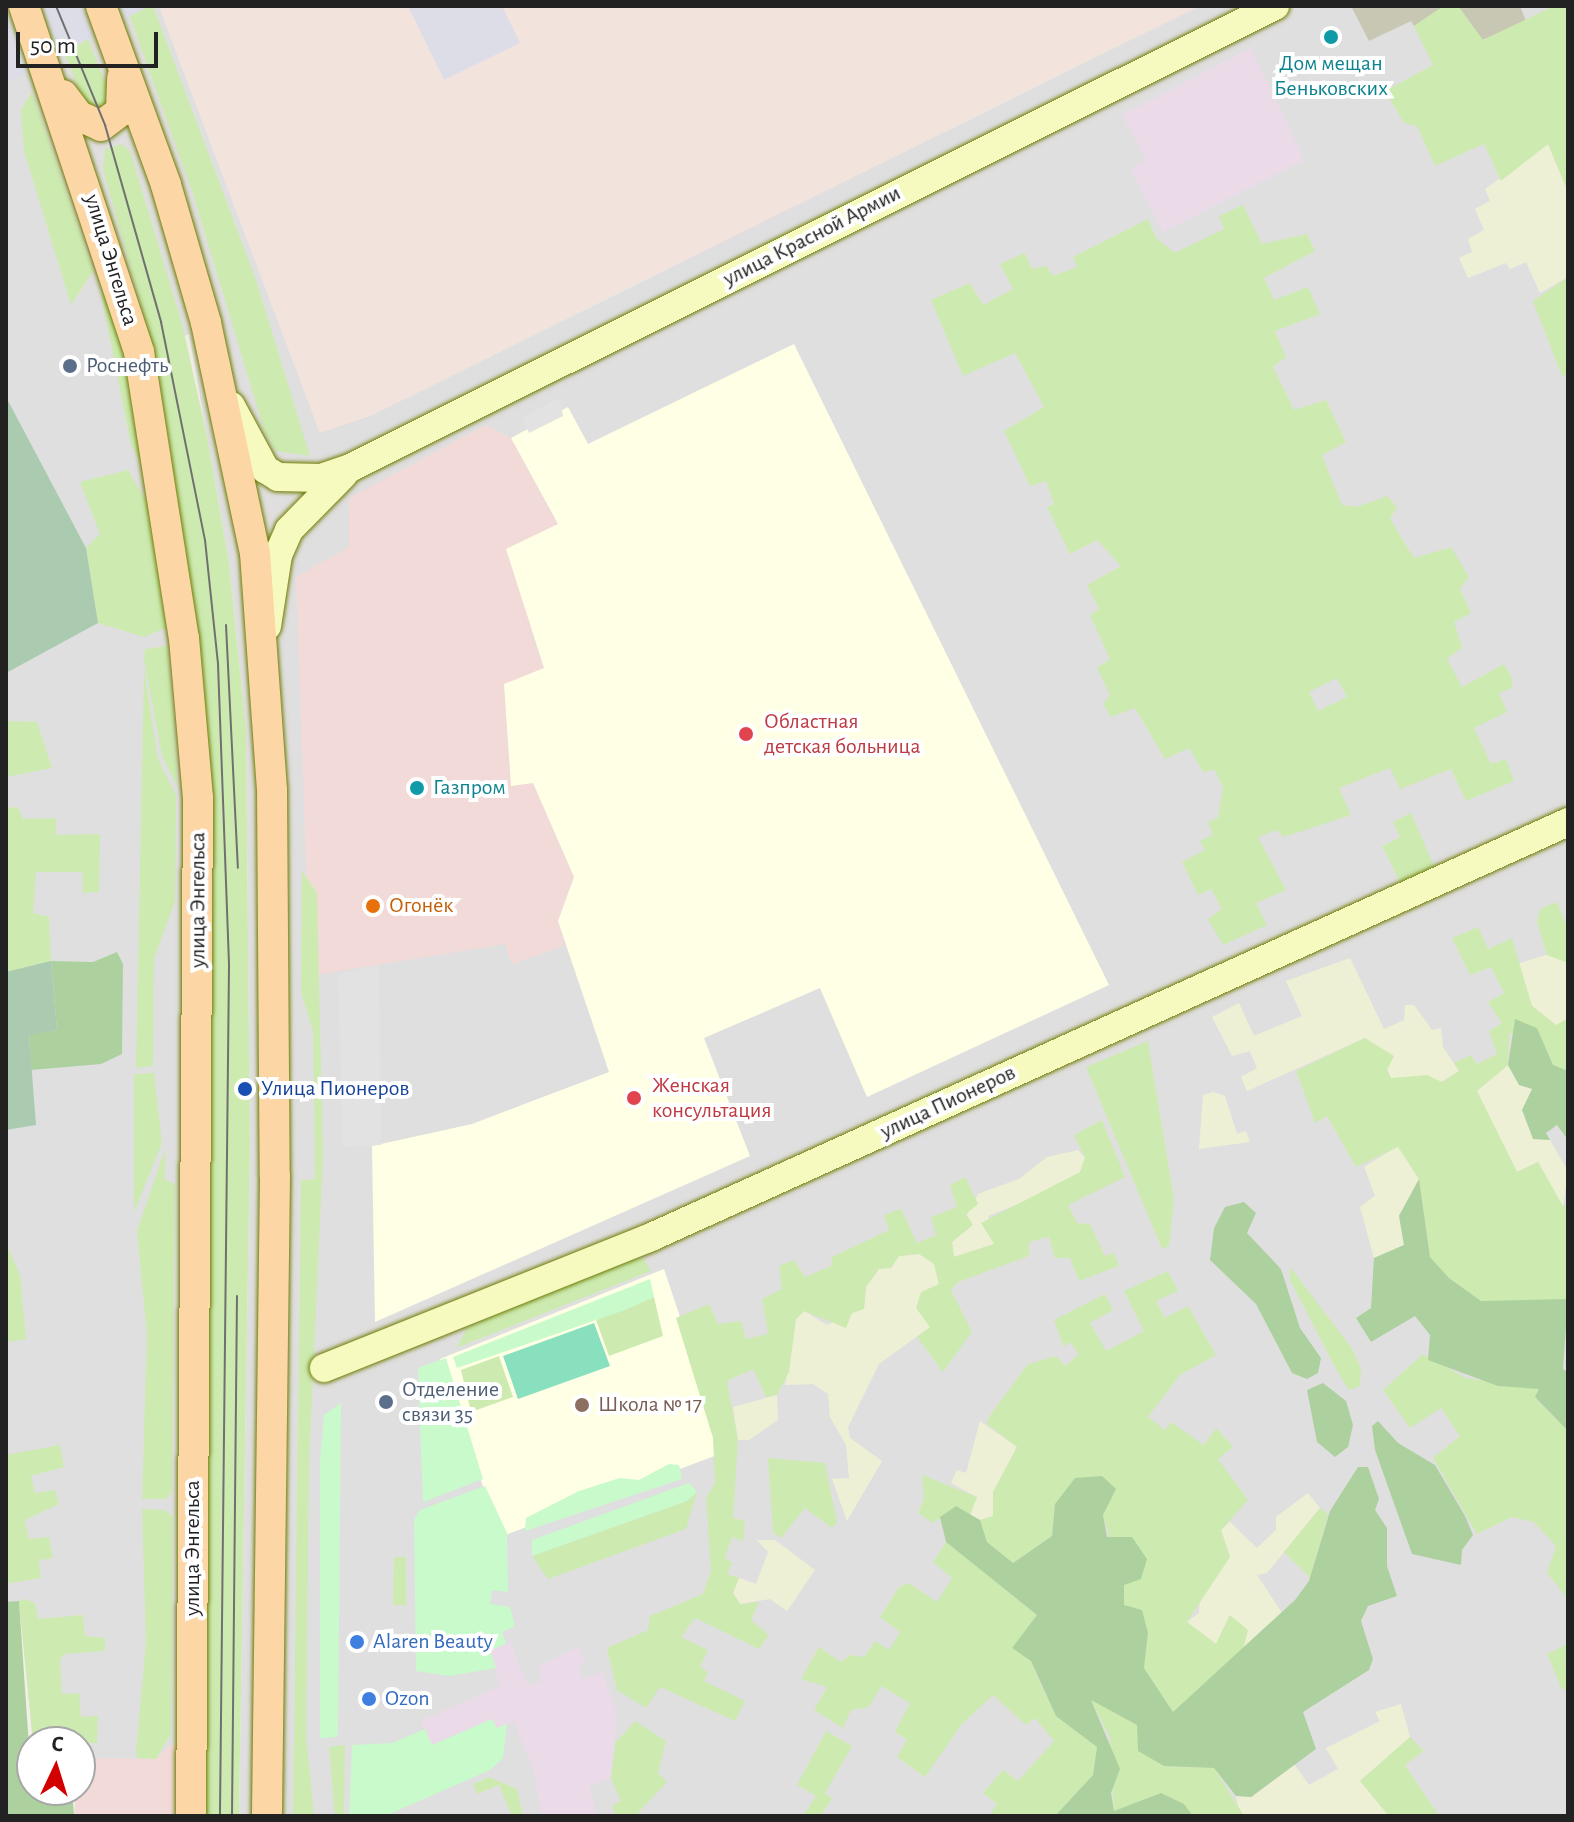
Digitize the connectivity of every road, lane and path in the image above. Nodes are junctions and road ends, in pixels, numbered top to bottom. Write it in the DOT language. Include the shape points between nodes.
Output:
graph roads {
  1 [pos="24,6"];
  2 [pos="101,6"];
  3 [pos="1275,6"];
  4 [pos="119,53"];
  5 [pos="50,73"];
  6 [pos="166,185"];
  7 [pos="95,208"];
  8 [pos="218,375"];
  9 [pos="350,468"];
  10 [pos="266,678"];
  11 [pos="1568,822"];
  12 [pos="324,1368"];
  13 [pos="191,1816"];
  14 [pos="267,1816"];
  1 -- 5 [label="main road, улица Энгельса"];
  2 -- 4 [label="main road"];
  3 -- 9 [label="main road, улица Красной Армии"];
  4 -- 5 [label="main road" via="121,111 101,126 79,116"];
  4 -- 6 [label="main road"];
  5 -- 7 [label="main road, улица Энгельса"];
  6 -- 7 [label="main road" via="129,139 105,140 94,164"];
  6 -- 8 [label="main road"];
  7 -- 13 [label="main road, улица Энгельса" via="139,352 167,500 198,798"];
  8 -- 9 [label="main road" via="265,469 295,479"];
  8 -- 10 [label="main road" via="255,553"];
  9 -- 10 [label="main road" via="303,512 278,555"];
  10 -- 14 [label="main road" via="275,1176"];
  11 -- 12 [label="main road, улица Пионеров" via="674,1227"];
}
